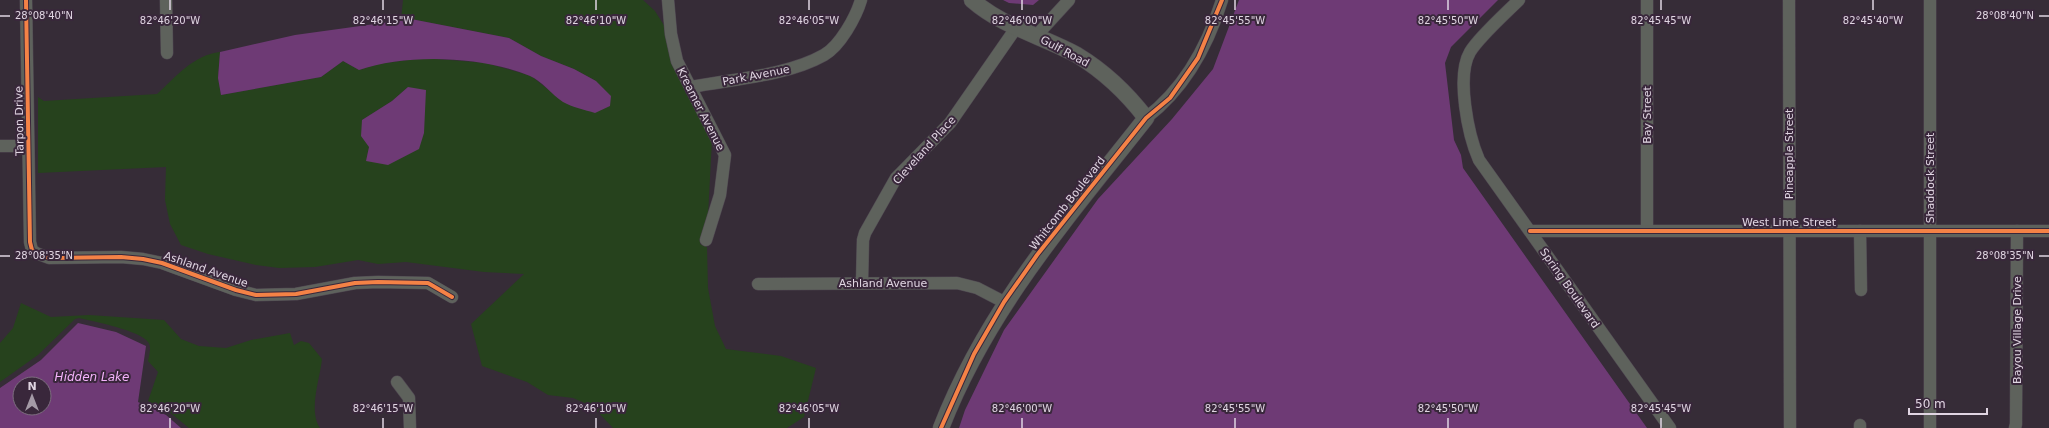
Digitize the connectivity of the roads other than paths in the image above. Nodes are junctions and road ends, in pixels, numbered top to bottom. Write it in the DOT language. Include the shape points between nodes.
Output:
graph roads {
  1 [pos="26,0"];
  2 [pos="166,0"];
  3 [pos="668,0"];
  4 [pos="860,0"];
  5 [pos="972,0"];
  6 [pos="1069,0"];
  7 [pos="1222,0"];
  8 [pos="1519,0"];
  9 [pos="1647,0"];
  10 [pos="1789,0"];
  11 [pos="1930,0"];
  12 [pos="1016,28"];
  13 [pos="1036,36"];
  14 [pos="167,54"];
  15 [pos="690,87"];
  16 [pos="1146,118"];
  17 [pos="0,146"];
  18 [pos="19,146"];
  19 [pos="1647,230"];
  20 [pos="1530,231"];
  21 [pos="1789,231"];
  22 [pos="1860,231"];
  23 [pos="1930,231"];
  24 [pos="2017,231"];
  25 [pos="2049,231"];
  26 [pos="706,240"];
  27 [pos="30,242"];
  28 [pos="862,283"];
  29 [pos="758,284"];
  30 [pos="1861,290"];
  31 [pos="452,297"];
  32 [pos="1004,302"];
  33 [pos="398,382"];
  34 [pos="410,428"];
  35 [pos="941,428"];
  36 [pos="1670,428"];
  37 [pos="1790,428"];
  38 [pos="1930,428"];
  39 [pos="2015,428"];
  1 -- 27 [label="street, Tarpon Drive"];
  2 -- 14 [label="street"];
  3 -- 15 [label="street, Kreamer Avenue" via="675,51"];
  4 -- 15 [label="street, Park Avenue" via="851,23 834,47 824,55 782,72"];
  5 -- 12 [label="street, Gulf Road" via="992,16"];
  6 -- 13 [label="street"];
  7 -- 16 [label="street, Whitcomb Boulevard" via="1198,58 1170,98"];
  8 -- 20 [label="street, Spring Boulevard" via="1472,50 1463,73 1469,130 1474,149 1479,160"];
  9 -- 19 [label="street, Bay Street"];
  10 -- 21 [label="street, Pineapple Street"];
  11 -- 23 [label="street, Shaddock Street"];
  12 -- 13 [label="street, Gulf Road"];
  12 -- 28 [label="street, Cleveland Place" via="950,123 896,178 863,240"];
  13 -- 16 [label="street, Gulf Road" via="1076,55 1107,75"];
  15 -- 26 [label="street, Kreamer Avenue" via="725,155 720,195"];
  16 -- 32 [label="street, Whitcomb Boulevard"];
  17 -- 18 [label="street"];
  19 -- 20 [label="street, West Lime Street"];
  19 -- 21 [label="street, West Lime Street"];
  20 -- 36 [label="street, Spring Boulevard"];
  21 -- 22 [label="street, West Lime Street"];
  21 -- 37 [label="street, Pineapple Street"];
  22 -- 23 [label="street, West Lime Street"];
  22 -- 30 [label="street"];
  23 -- 24 [label="street, West Lime Street"];
  23 -- 38 [label="street, Shaddock Street"];
  24 -- 25 [label="street, West Lime Street"];
  24 -- 39 [label="street, Bayou Village Drive"];
  27 -- 31 [label="street, Ashland Avenue" via="32,250 49,258 143,259 162,263 236,290 256,294 296,294 355,283 378,282 428,283"];
  28 -- 29 [label="street, Ashland Avenue"];
  28 -- 32 [label="street, Ashland Avenue" via="960,284 977,288"];
  32 -- 35 [label="street, Whitcomb Boulevard" via="974,354"];
  33 -- 34 [label="street" via="409,398"];
}
